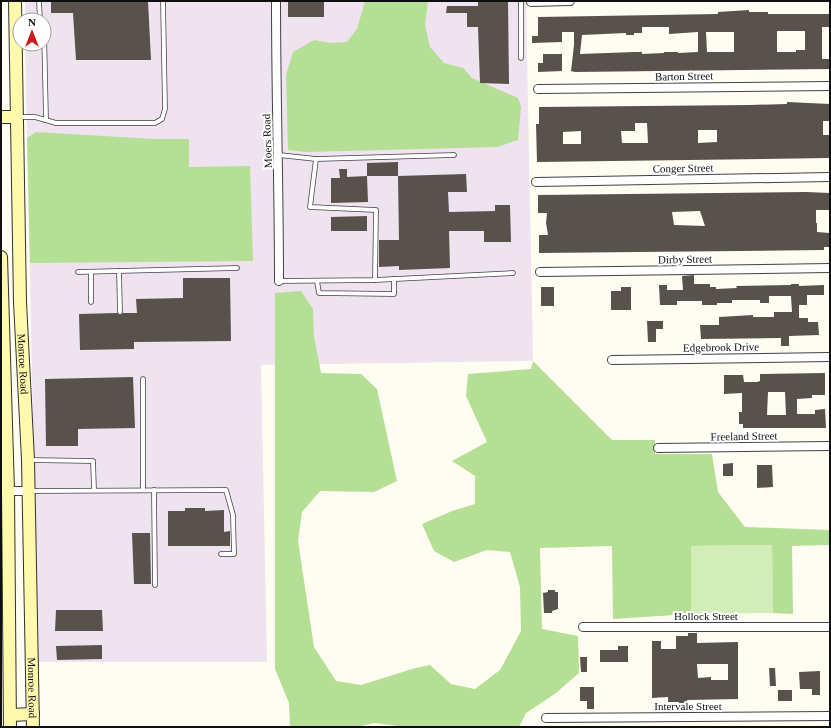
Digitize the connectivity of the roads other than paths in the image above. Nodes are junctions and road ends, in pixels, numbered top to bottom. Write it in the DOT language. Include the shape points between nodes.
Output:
graph roads {
  1 [pos="15,1"];
  2 [pos="39,1"];
  3 [pos="163,1"];
  4 [pos="276,1"];
  5 [pos="521,1"];
  6 [pos="570,1"];
  7 [pos="531,2"];
  8 [pos="16,12"];
  9 [pos="40,12"];
  10 [pos="18,52"];
  11 [pos="44,52"];
  12 [pos="521,58"];
  13 [pos="830,86"];
  14 [pos="538,89"];
  15 [pos="1,117"];
  16 [pos="17,117"];
  17 [pos="46,120"];
  18 [pos="454,155"];
  19 [pos="279,156"];
  20 [pos="316,159"];
  21 [pos="830,177"];
  22 [pos="536,182"];
  23 [pos="1,257"];
  24 [pos="237,268"];
  25 [pos="830,268"];
  26 [pos="119,271"];
  27 [pos="78,272"];
  28 [pos="91,272"];
  29 [pos="513,272"];
  30 [pos="540,272"];
  31 [pos="394,279"];
  32 [pos="375,280"];
  33 [pos="279,281"];
  34 [pos="318,281"];
  35 [pos="2,302"];
  36 [pos="20,302"];
  37 [pos="91,302"];
  38 [pos="120,312"];
  39 [pos="830,357"];
  40 [pos="612,360"];
  41 [pos="143,379"];
  42 [pos="830,446"];
  43 [pos="658,448"];
  44 [pos="28,460"];
  45 [pos="29,490"];
  46 [pos="94,490"];
  47 [pos="144,490"];
  48 [pos="154,490"];
  49 [pos="4,491"];
  50 [pos="221,554"];
  51 [pos="5,568"];
  52 [pos="156,585"];
  53 [pos="9,626"];
  54 [pos="31,626"];
  55 [pos="583,627"];
  56 [pos="830,627"];
  57 [pos="33,714"];
  58 [pos="830,716"];
  59 [pos="546,718"];
  60 [pos="10,721"];
  61 [pos="33,727"];
  1 -- 8 [label="main road, Monroe Road"];
  2 -- 9 [label="lane"];
  3 -- 17 [label="lane" via="165,109 162,119 155,123 56,123"];
  4 -- 19 [label="street, Moers Road"];
  5 -- 12 [label="lane"];
  6 -- 7 [label="street"];
  10 -- 16 [label="main road, Monroe Road"];
  11 -- 17 [label="lane"];
  13 -- 14 [label="street, Barton Street"];
  15 -- 16 [label="main road"];
  16 -- 17 [label="lane" via="35,116"];
  16 -- 36 [label="main road, Monroe Road"];
  18 -- 20 [label="lane"];
  19 -- 20 [label="lane"];
  19 -- 33 [label="street, Moers Road"];
  20 -- 32 [label="lane" via="310,207 376,210"];
  21 -- 22 [label="street, Conger Street"];
  23 -- 35 [label="main road, Monroe Road"];
  24 -- 26 [label="lane"];
  25 -- 30 [label="street, Dirby Street"];
  26 -- 28 [label="lane"];
  26 -- 38 [label="lane"];
  27 -- 28 [label="lane"];
  28 -- 37 [label="lane"];
  29 -- 31 [label="lane"];
  31 -- 32 [label="lane"];
  31 -- 34 [label="lane" via="394,294 319,294"];
  32 -- 34 [label="lane"];
  33 -- 34 [label="lane"];
  35 -- 36 [label="main road"];
  35 -- 49 [label="main road, Monroe Road"];
  36 -- 44 [label="main road, Monroe Road"];
  39 -- 40 [label="street, Edgebrook Drive"];
  41 -- 47 [label="lane"];
  42 -- 43 [label="street, Freeland Street"];
  44 -- 45 [label="main road, Monroe Road"];
  44 -- 46 [label="lane" via="93,461"];
  45 -- 46 [label="lane"];
  45 -- 49 [label="street"];
  45 -- 54 [label="main road, Monroe Road"];
  46 -- 47 [label="lane"];
  47 -- 48 [label="lane"];
  48 -- 50 [label="lane" via="226,490 233,515 234,554"];
  48 -- 52 [label="lane"];
  49 -- 51 [label="main road, Monroe Road"];
  51 -- 53 [label="main road, Monroe Road"];
  53 -- 54 [label="main road"];
  53 -- 60 [label="main road, Monroe Road"];
  54 -- 57 [label="main road, Monroe Road"];
  55 -- 56 [label="street, Hollock Street"];
  57 -- 60 [label="main road"];
  57 -- 61 [label="main road, Monroe Road"];
  58 -- 59 [label="street, Intervale Street"];
}
